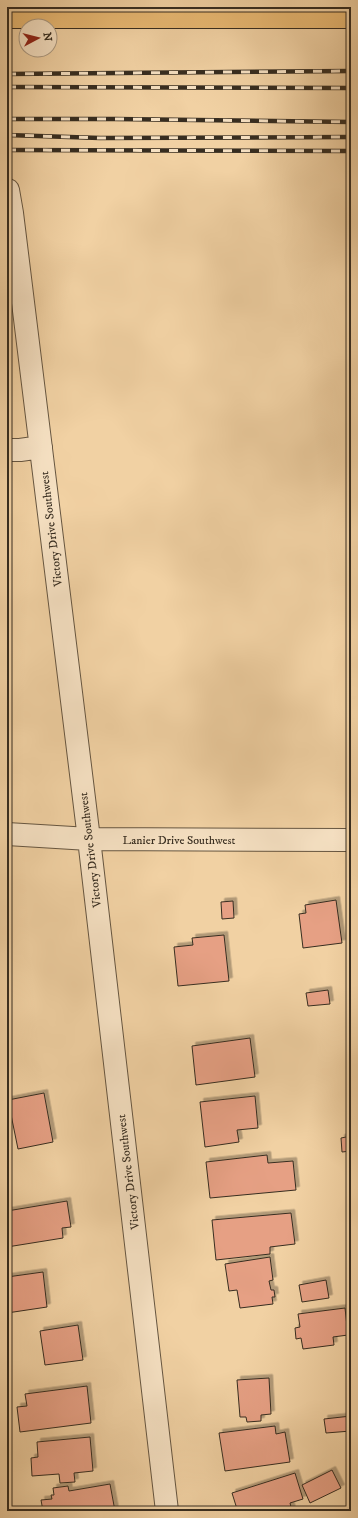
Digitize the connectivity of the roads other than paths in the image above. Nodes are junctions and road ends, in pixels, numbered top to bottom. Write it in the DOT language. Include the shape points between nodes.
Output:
graph roads {
  1 [pos="7,16"];
  2 [pos="351,17"];
  3 [pos="8,190"];
  4 [pos="41,447"];
  5 [pos="7,450"];
  6 [pos="7,834"];
  7 [pos="89,839"];
  8 [pos="351,840"];
  9 [pos="167,1511"];
  1 -- 2 [label="main road"];
  3 -- 4 [label="street, Victory Drive Southwest"];
  4 -- 5 [label="street"];
  4 -- 7 [label="street, Victory Drive Southwest"];
  6 -- 7 [label="street, Lanier Drive Southwest"];
  7 -- 8 [label="street, Lanier Drive Southwest"];
  7 -- 9 [label="street, Victory Drive Southwest"];
}
